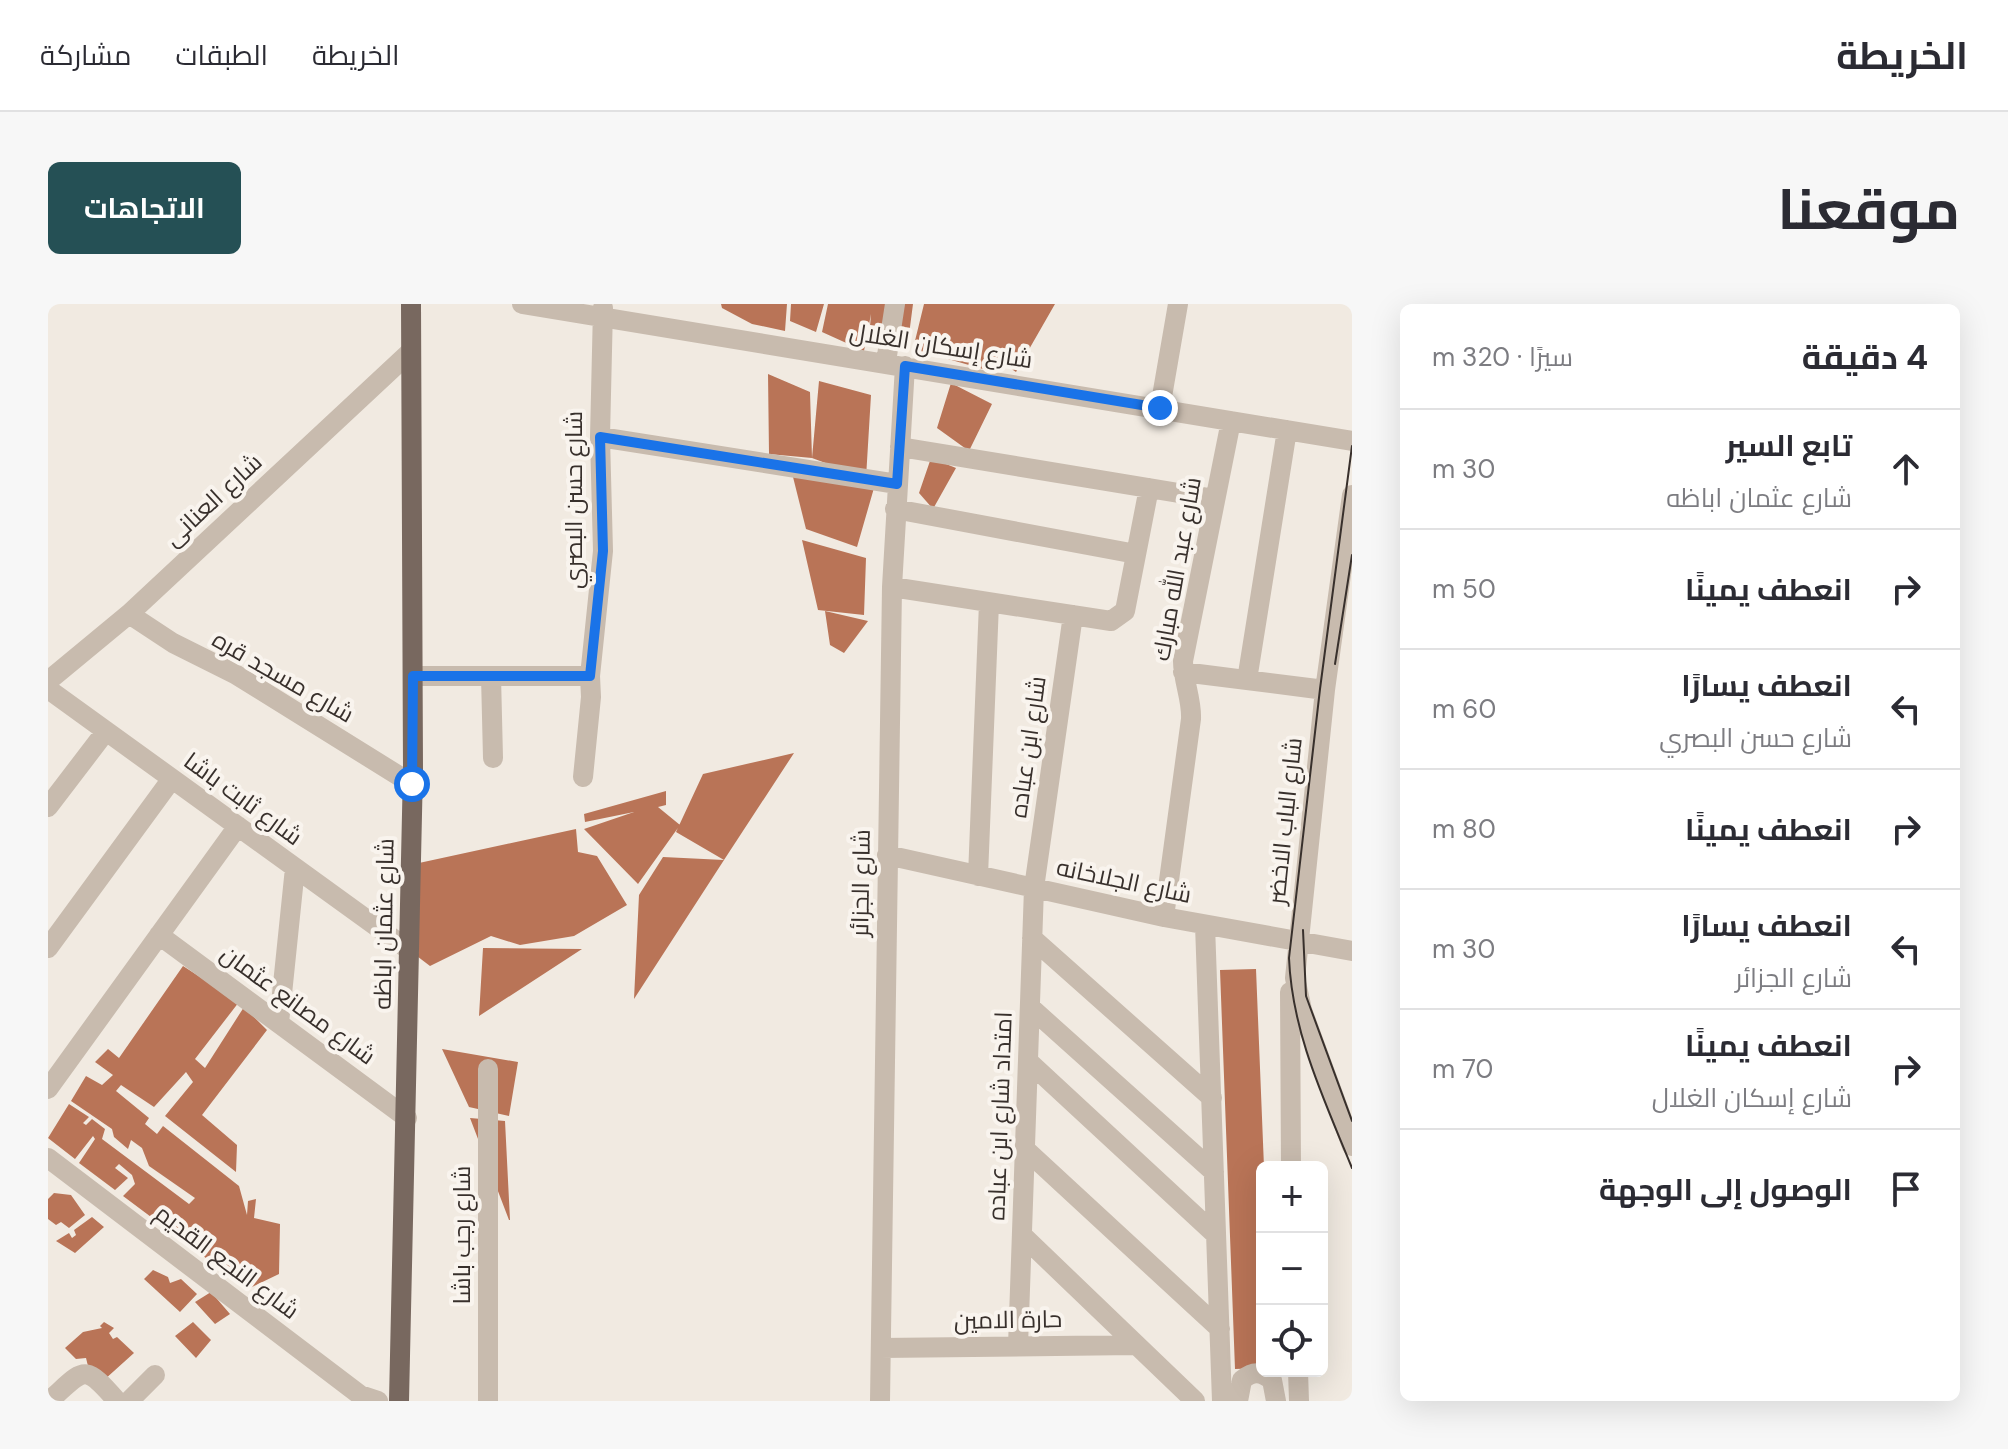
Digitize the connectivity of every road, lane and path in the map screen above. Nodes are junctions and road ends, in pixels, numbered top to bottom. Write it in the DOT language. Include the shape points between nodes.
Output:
graph roads {
  1 [pos="411,304"];
  2 [pos="522,304"];
  3 [pos="895,304"];
  4 [pos="1178,304"];
  5 [pos="603,311"];
  6 [pos="409,353"];
  7 [pos="896,364"];
  8 [pos="1160,408"];
  9 [pos="1231,421"];
  10 [pos="1287,430"];
  11 [pos="600,437"];
  12 [pos="1352,441"];
  13 [pos="900,447"];
  14 [pos="897,484"];
  15 [pos="1149,488"];
  16 [pos="1352,495"];
  17 [pos="1215,499"];
  18 [pos="895,509"];
  19 [pos="1350,524"];
  20 [pos="1136,554"];
  21 [pos="892,587"];
  22 [pos="989,603"];
  23 [pos="129,614"];
  24 [pos="1073,615"];
  25 [pos="1183,672"];
  26 [pos="413,676"];
  27 [pos="491,676"];
  28 [pos="590,676"];
  29 [pos="1247,680"];
  30 [pos="48,681"];
  31 [pos="48,689"];
  32 [pos="1325,690"];
  33 [pos="106,731"];
  34 [pos="493,758"];
  35 [pos="583,777"];
  36 [pos="171,780"];
  37 [pos="412,784"];
  38 [pos="48,807"];
  39 [pos="238,826"];
  40 [pos="887,855"];
  41 [pos="295,868"];
  42 [pos="978,876"];
  43 [pos="1034,888"];
  44 [pos="1164,917"];
  45 [pos="1205,925"];
  46 [pos="159,935"];
  47 [pos="1032,938"];
  48 [pos="1299,940"];
  49 [pos="48,948"];
  50 [pos="409,950"];
  51 [pos="1352,951"];
  52 [pos="1030,1007"];
  53 [pos="279,1023"];
  54 [pos="1028,1061"];
  55 [pos="488,1069"];
  56 [pos="48,1089"];
  57 [pos="1212,1098"];
  58 [pos="407,1118"];
  59 [pos="1352,1146"];
  60 [pos="1025,1149"];
  61 [pos="48,1158"];
  62 [pos="1291,1161"];
  63 [pos="1214,1172"];
  64 [pos="1022,1235"];
  65 [pos="1216,1235"];
  66 [pos="1220,1329"];
  67 [pos="1135,1345"];
  68 [pos="1018,1346"];
  69 [pos="881,1348"];
  70 [pos="155,1375"];
  71 [pos="1298,1377"];
  72 [pos="49,1401"];
  73 [pos="117,1401"];
  74 [pos="129,1401"];
  75 [pos="378,1401"];
  76 [pos="399,1401"];
  77 [pos="488,1401"];
  78 [pos="880,1401"];
  79 [pos="1195,1401"];
  80 [pos="1222,1401"];
  81 [pos="1238,1401"];
  82 [pos="1276,1401"];
  83 [pos="1299,1401"];
  1 -- 6 [label="main road, شارع عثمان اباظه"];
  2 -- 5 [label="street, شارع إسكان الغلال"];
  3 -- 7 [label="street, شارع الجزائر"];
  4 -- 8 [label="street"];
  5 -- 7 [label="street, شارع إسكان الغلال"];
  5 -- 11 [label="street, شارع حسن البصري"];
  6 -- 23 [label="street, شارع العنانى"];
  6 -- 26 [label="main road, شارع عثمان اباظه"];
  7 -- 8 [label="street, شارع إسكان الغلال"];
  7 -- 13 [label="street, شارع الجزائر"];
  8 -- 9 [label="street, شارع إسكان الغلال"];
  9 -- 10 [label="street, شارع إسكان الغلال"];
  9 -- 17 [label="street, شارع عبد الله مبارك"];
  10 -- 12 [label="street, شارع إسكان الغلال"];
  10 -- 29 [label="street"];
  11 -- 14 [label="street"];
  11 -- 28 [label="street, شارع حسن البصري" via="603,551"];
  13 -- 14 [label="street, شارع الجزائر"];
  13 -- 15 [label="street"];
  14 -- 18 [label="street, شارع الجزائر"];
  15 -- 17 [label="street"];
  15 -- 20 [label="street"];
  16 -- 19 [label="street, شارع الباب الاخضر"];
  17 -- 25 [label="street, شارع عبد الله مبارك"];
  18 -- 20 [label="street"];
  18 -- 21 [label="street, شارع الجزائر"];
  19 -- 32 [label="street, شارع الباب الاخضر"];
  20 -- 24 [label="street" via="1125,611 1119,617 1111,621"];
  21 -- 22 [label="street"];
  21 -- 40 [label="street, شارع الجزائر"];
  22 -- 24 [label="street"];
  22 -- 42 [label="street"];
  23 -- 30 [label="street, شارع العنانى"];
  23 -- 37 [label="street, شارع مسجد قره"];
  24 -- 43 [label="street, شارع ابن عباده"];
  25 -- 29 [label="street"];
  25 -- 44 [label="street, شارع عبد الله مبارك" via="1191,719"];
  26 -- 27 [label="street"];
  26 -- 37 [label="main road, شارع عثمان اباظه"];
  27 -- 28 [label="street"];
  27 -- 34 [label="street"];
  28 -- 35 [label="street, شارع حسن البصري"];
  29 -- 32 [label="street"];
  31 -- 33 [label="street, شارع ثابت باشا"];
  32 -- 48 [label="street, شارع الباب الاخضر"];
  33 -- 36 [label="street, شارع ثابت باشا"];
  33 -- 38 [label="street"];
  36 -- 39 [label="street, شارع ثابت باشا"];
  36 -- 49 [label="street"];
  37 -- 50 [label="main road, شارع عثمان اباظه"];
  39 -- 41 [label="street, شارع ثابت باشا"];
  39 -- 46 [label="street"];
  40 -- 42 [label="street, شارع الجلاخانه"];
  40 -- 69 [label="street, شارع الجزائر"];
  41 -- 50 [label="street, شارع ثابت باشا"];
  41 -- 53 [label="street"];
  42 -- 43 [label="street, شارع الجلاخانه"];
  43 -- 44 [label="street, شارع الجلاخانه"];
  43 -- 47 [label="street, امتداد شارع ابن عباده"];
  44 -- 45 [label="street, شارع الجلاخانه"];
  45 -- 48 [label="street, شارع الجلاخانه"];
  45 -- 57 [label="street"];
  46 -- 53 [label="street, شارع مصانع عثمان"];
  46 -- 56 [label="street"];
  47 -- 52 [label="street, امتداد شارع ابن عباده"];
  47 -- 57 [label="street"];
  48 -- 51 [label="street, شارع الجلاخانه"];
  48 -- 59 [label="street, شارع الباب الاخضر" via="1295,978 1302,1010"];
  48 -- 62 [label="street" via="1290,989"];
  50 -- 58 [label="main road, شارع عثمان اباظه"];
  52 -- 54 [label="street, امتداد شارع ابن عباده"];
  52 -- 63 [label="street"];
  53 -- 58 [label="street, شارع مصانع عثمان"];
  54 -- 60 [label="street, امتداد شارع ابن عباده"];
  54 -- 65 [label="street"];
  55 -- 77 [label="street, شارع رجب باشا"];
  57 -- 63 [label="street"];
  58 -- 76 [label="main road, شارع عثمان اباظه"];
  60 -- 64 [label="street, امتداد شارع ابن عباده"];
  60 -- 66 [label="street"];
  61 -- 75 [label="street, شارع النجع القديم" via="360,1395"];
  63 -- 65 [label="street"];
  64 -- 67 [label="street"];
  64 -- 68 [label="street, امتداد شارع ابن عباده"];
  65 -- 66 [label="street"];
  66 -- 80 [label="street"];
  67 -- 68 [label="street, حارة الامين"];
  67 -- 79 [label="street"];
  68 -- 69 [label="street, حارة الامين"];
  69 -- 78 [label="street, شارع الجزائر"];
  70 -- 74 [label="street"];
  71 -- 83 [label="street"];
  72 -- 73 [label="street" via="87,1373"];
  81 -- 82 [label="street" via="1242,1380 1263,1373 1272,1380"];
}
